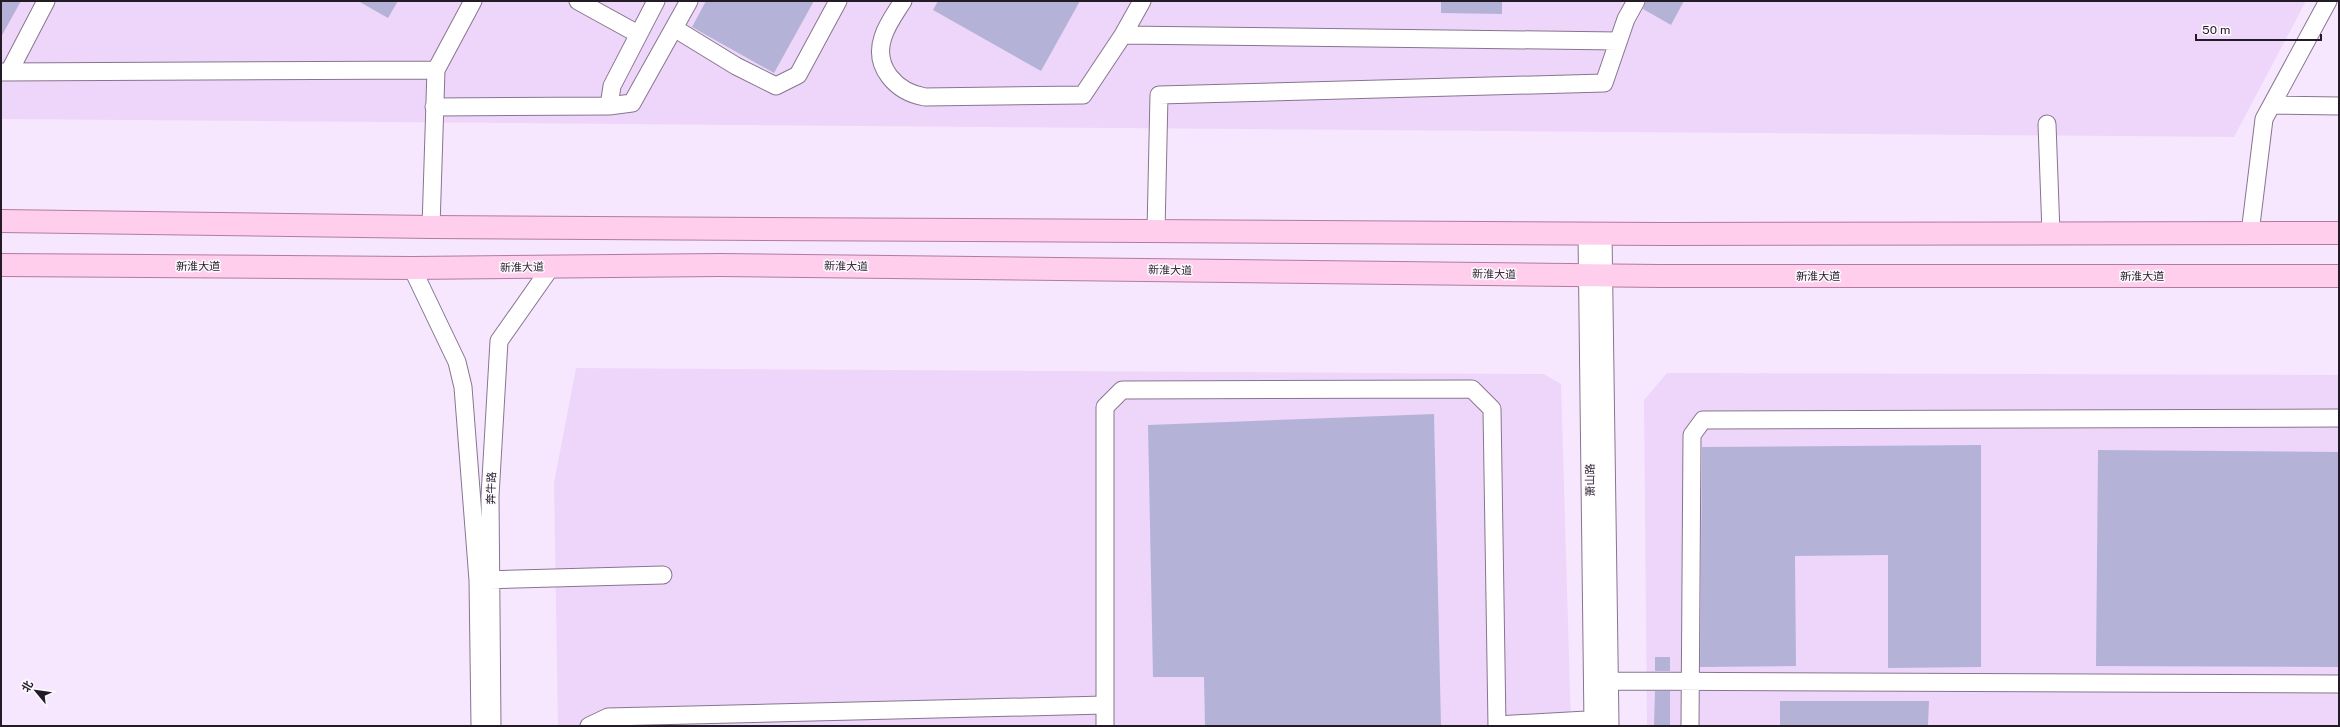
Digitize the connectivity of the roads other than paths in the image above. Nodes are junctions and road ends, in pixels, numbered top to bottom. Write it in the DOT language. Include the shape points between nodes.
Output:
graph roads {
  1 [pos="46,1"];
  2 [pos="473,1"];
  3 [pos="578,1"];
  4 [pos="656,1"];
  5 [pos="689,1"];
  6 [pos="838,1"];
  7 [pos="903,1"];
  8 [pos="1142,1"];
  9 [pos="1636,1"];
  10 [pos="2328,1"];
  11 [pos="674,28"];
  12 [pos="638,34"];
  13 [pos="1123,35"];
  14 [pos="1618,41"];
  15 [pos="436,70"];
  16 [pos="5,72"];
  17 [pos="2272,105"];
  18 [pos="609,106"];
  19 [pos="2339,106"];
  20 [pos="434,107"];
  21 [pos="2047,124"];
  22 [pos="1,221"];
  23 [pos="431,227"];
  24 [pos="1156,231"];
  25 [pos="1595,233"];
  26 [pos="2051,233"];
  27 [pos="2250,233"];
  28 [pos="2339,233"];
  29 [pos="1,265"];
  30 [pos="551,267"];
  31 [pos="412,268"];
  32 [pos="1595,275"];
  33 [pos="2339,276"];
  34 [pos="2339,418"];
  35 [pos="663,575"];
  36 [pos="485,580"];
  37 [pos="1610,681"];
  38 [pos="1690,681"];
  39 [pos="2339,684"];
  40 [pos="1105,706"];
  41 [pos="1610,722"];
  42 [pos="1593,723"];
  43 [pos="1497,725"];
  44 [pos="480,726"];
  45 [pos="492,726"];
  46 [pos="589,726"];
  47 [pos="1105,726"];
  48 [pos="1690,726"];
  1 -- 16 [label="street"];
  2 -- 15 [label="street"];
  3 -- 12 [label="street"];
  4 -- 12 [label="street"];
  5 -- 11 [label="street"];
  6 -- 11 [label="street" via="798,75 776,86 736,66"];
  7 -- 13 [label="street" via="883,36 882,59 885,70 898,88 925,97 1083,95"];
  8 -- 13 [label="street"];
  9 -- 14 [label="street"];
  10 -- 17 [label="street"];
  11 -- 18 [label="street" via="632,103"];
  12 -- 18 [label="street" via="612,86"];
  13 -- 14 [label="street"];
  14 -- 24 [label="street" via="1604,83 1159,95"];
  15 -- 16 [label="street"];
  15 -- 20 [label="street"];
  17 -- 19 [label="street"];
  17 -- 27 [label="street" via="2264,119"];
  18 -- 20 [label="street"];
  20 -- 23 [label="street"];
  21 -- 26 [label="street"];
  22 -- 23 [label="main road"];
  23 -- 24 [label="main road"];
  24 -- 25 [label="main road"];
  25 -- 26 [label="main road"];
  25 -- 32 [label="street, 萧山路"];
  26 -- 27 [label="main road"];
  27 -- 28 [label="main road"];
  29 -- 31 [label="main road, 新淮大道"];
  30 -- 31 [label="main road, 新淮大道"];
  30 -- 32 [label="main road, 新淮大道" via="720,265"];
  30 -- 36 [label="street, 奔牛路" via="499,340"];
  31 -- 36 [label="street, 奔牛路" via="458,362"];
  32 -- 33 [label="main road, 新淮大道"];
  32 -- 37 [label="street, 萧山路"];
  32 -- 42 [label="street, 萧山路"];
  34 -- 38 [label="street" via="1703,420 1692,434"];
  35 -- 36 [label="street"];
  36 -- 44 [label="street, 奔牛路"];
  36 -- 45 [label="street, 奔牛路"];
  37 -- 38 [label="street"];
  37 -- 41 [label="street, 萧山路"];
  38 -- 39 [label="street"];
  38 -- 48 [label="street"];
  40 -- 43 [label="street" via="1105,407 1122,390 1472,389 1492,409"];
  40 -- 46 [label="street" via="608,718"];
  40 -- 47 [label="street"];
  41 -- 42 [label="street"];
  42 -- 43 [label="street"];
}
